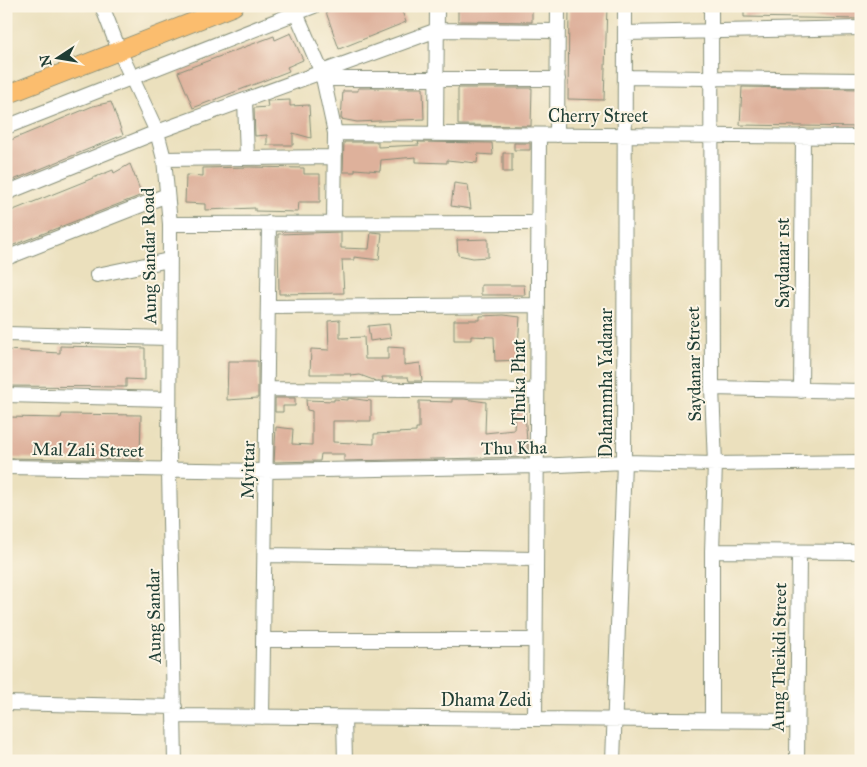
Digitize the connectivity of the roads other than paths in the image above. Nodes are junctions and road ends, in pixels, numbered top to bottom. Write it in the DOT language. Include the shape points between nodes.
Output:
graph roads {
  1 [pos="102,6"];
  2 [pos="234,6"];
  3 [pos="314,6"];
  4 [pos="437,6"];
  5 [pos="558,6"];
  6 [pos="625,6"];
  7 [pos="712,6"];
  8 [pos="295,10"];
  9 [pos="861,28"];
  10 [pos="437,30"];
  11 [pos="558,30"];
  12 [pos="712,31"];
  13 [pos="625,33"];
  14 [pos="119,50"];
  15 [pos="322,76"];
  16 [pos="132,77"];
  17 [pos="625,77"];
  18 [pos="712,78"];
  19 [pos="436,80"];
  20 [pos="558,80"];
  21 [pos="861,80"];
  22 [pos="6,95"];
  23 [pos="245,100"];
  24 [pos="6,127"];
  25 [pos="157,132"];
  26 [pos="335,133"];
  27 [pos="436,134"];
  28 [pos="712,134"];
  29 [pos="539,135"];
  30 [pos="557,135"];
  31 [pos="626,136"];
  32 [pos="803,136"];
  33 [pos="861,137"];
  34 [pos="247,157"];
  35 [pos="334,157"];
  36 [pos="164,159"];
  37 [pos="6,193"];
  38 [pos="167,195"];
  39 [pos="334,222"];
  40 [pos="539,222"];
  41 [pos="269,223"];
  42 [pos="170,224"];
  43 [pos="6,258"];
  44 [pos="170,260"];
  45 [pos="97,275"];
  46 [pos="538,305"];
  47 [pos="268,307"];
  48 [pos="6,334"];
  49 [pos="169,338"];
  50 [pos="268,388"];
  51 [pos="712,388"];
  52 [pos="537,391"];
  53 [pos="801,391"];
  54 [pos="861,391"];
  55 [pos="6,395"];
  56 [pos="168,398"];
  57 [pos="624,462"];
  58 [pos="861,462"];
  59 [pos="715,464"];
  60 [pos="538,466"];
  61 [pos="6,467"];
  62 [pos="169,471"];
  63 [pos="267,471"];
  64 [pos="712,551"];
  65 [pos="861,552"];
  66 [pos="799,553"];
  67 [pos="266,555"];
  68 [pos="536,559"];
  69 [pos="264,640"];
  70 [pos="535,640"];
  71 [pos="6,703"];
  72 [pos="175,712"];
  73 [pos="262,717"];
  74 [pos="344,718"];
  75 [pos="614,718"];
  76 [pos="535,719"];
  77 [pos="712,720"];
  78 [pos="797,721"];
  79 [pos="175,761"];
  80 [pos="345,761"];
  81 [pos="613,761"];
  82 [pos="797,761"];
  1 -- 14 [label="street, Aung Sandar Road"];
  2 -- 14 [label="main road"];
  3 -- 8 [label="street"];
  4 -- 10 [label="street"];
  5 -- 11 [label="street"];
  6 -- 13 [label="street, Dahammha Yadanar"];
  7 -- 12 [label="street, Saydanar Street"];
  8 -- 15 [label="street"];
  8 -- 16 [label="street"];
  9 -- 12 [label="street"];
  10 -- 11 [label="street"];
  10 -- 15 [label="street"];
  10 -- 19 [label="street"];
  11 -- 20 [label="street"];
  12 -- 13 [label="street"];
  12 -- 18 [label="street, Saydanar Street"];
  13 -- 17 [label="street, Dahammha Yadanar"];
  14 -- 16 [label="street, Aung Sandar Road"];
  14 -- 22 [label="main road"];
  15 -- 19 [label="street"];
  15 -- 23 [label="street"];
  15 -- 26 [label="street"];
  16 -- 24 [label="street"];
  16 -- 25 [label="street, Aung Sandar Road"];
  17 -- 18 [label="street"];
  17 -- 31 [label="street, Dahammha Yadanar"];
  18 -- 21 [label="street"];
  18 -- 28 [label="street, Saydanar Street"];
  19 -- 20 [label="street"];
  19 -- 27 [label="street"];
  20 -- 30 [label="street"];
  23 -- 25 [label="street"];
  23 -- 34 [label="street"];
  25 -- 36 [label="street, Aung Sandar Road"];
  25 -- 37 [label="street"];
  26 -- 27 [label="street, Cherry Street"];
  26 -- 35 [label="street"];
  27 -- 29 [label="street, Cherry Street"];
  28 -- 31 [label="street, Cherry Street"];
  28 -- 32 [label="street, Cherry Street"];
  28 -- 51 [label="street, Saydanar Street"];
  29 -- 30 [label="street, Cherry Street"];
  29 -- 40 [label="street, Thuka Phat"];
  30 -- 31 [label="street, Cherry Street"];
  31 -- 57 [label="street, Dahammha Yadanar"];
  32 -- 33 [label="street, Cherry Street"];
  32 -- 53 [label="street, Saydanar 1st"];
  34 -- 35 [label="street"];
  34 -- 36 [label="street"];
  35 -- 39 [label="street"];
  36 -- 38 [label="street, Aung Sandar Road"];
  38 -- 42 [label="street, Aung Sandar Road"];
  38 -- 43 [label="street"];
  39 -- 40 [label="street"];
  39 -- 41 [label="street"];
  40 -- 46 [label="street, Thuka Phat"];
  41 -- 42 [label="street"];
  41 -- 47 [label="street, Myittar"];
  42 -- 44 [label="street, Aung Sandar Road"];
  44 -- 45 [label="street"];
  44 -- 49 [label="street, Aung Sandar Road"];
  46 -- 47 [label="street"];
  46 -- 52 [label="street, Thuka Phat"];
  47 -- 50 [label="street, Myittar"];
  48 -- 49 [label="street"];
  49 -- 56 [label="street, Aung Sandar Road"];
  50 -- 52 [label="street"];
  50 -- 63 [label="street, Myittar"];
  51 -- 53 [label="street"];
  51 -- 59 [label="street, Saydanar Street"];
  52 -- 60 [label="street, Thuka Phat"];
  53 -- 54 [label="street"];
  55 -- 56 [label="street"];
  56 -- 62 [label="street, Aung Sandar Road"];
  57 -- 59 [label="street, Thu Kha"];
  57 -- 60 [label="street, Thu Kha"];
  57 -- 75 [label="street, Dahammha Yadanar"];
  58 -- 59 [label="street, Thu Kha"];
  59 -- 64 [label="street, Saydanar Street"];
  60 -- 63 [label="street, Thu Kha"];
  60 -- 68 [label="street, Thuka Phat"];
  61 -- 62 [label="street, Mal Zali Street"];
  62 -- 63 [label="street, Thu Kha"];
  62 -- 72 [label="street, Aung Sandar"];
  63 -- 67 [label="street, Myittar"];
  64 -- 66 [label="street"];
  64 -- 77 [label="street, Saydanar Street"];
  65 -- 66 [label="street"];
  66 -- 78 [label="street, Aung Theikdi Street"];
  67 -- 68 [label="street"];
  67 -- 69 [label="street, Myittar"];
  68 -- 70 [label="street, Thuka Phat"];
  69 -- 70 [label="street"];
  69 -- 73 [label="street, Myittar"];
  70 -- 76 [label="street, Thuka Phat"];
  71 -- 72 [label="street, Dhama Zedi"];
  72 -- 73 [label="street, Dhama Zedi"];
  72 -- 79 [label="street, Aung Sandar"];
  73 -- 74 [label="street, Dhama Zedi"];
  74 -- 76 [label="street, Dhama Zedi"];
  74 -- 80 [label="street"];
  75 -- 76 [label="street, Dhama Zedi"];
  75 -- 77 [label="street, Dhama Zedi"];
  75 -- 81 [label="street, Dahammha Yadanar"];
  77 -- 78 [label="street, Dhama Zedi"];
  78 -- 82 [label="street, Aung Theikdi Street"];
}
